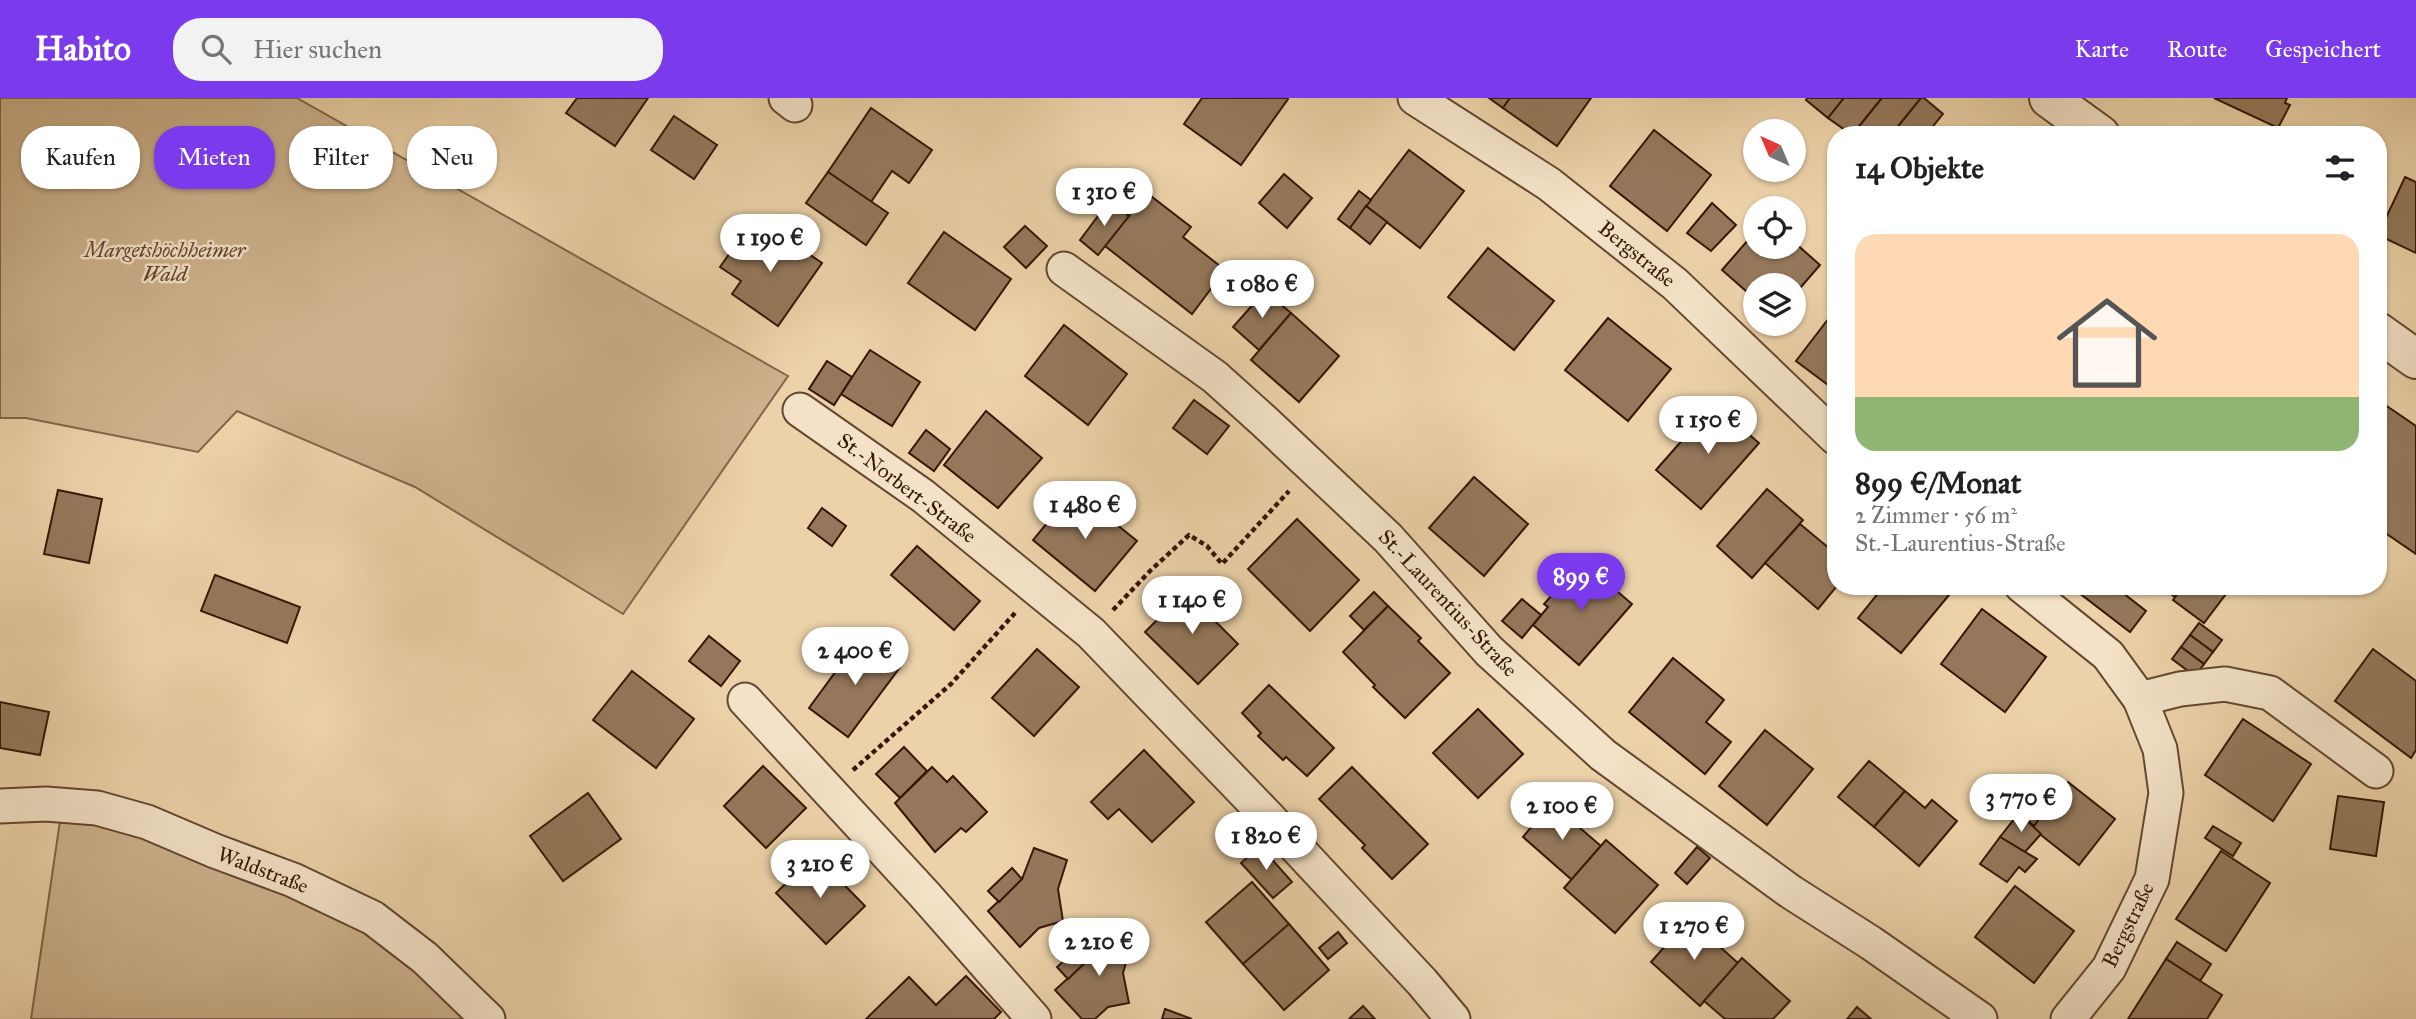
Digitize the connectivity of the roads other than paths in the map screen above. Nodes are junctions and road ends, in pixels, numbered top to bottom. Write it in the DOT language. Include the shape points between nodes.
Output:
graph roads {
  1 [pos="1415,98"];
  2 [pos="2049,98"];
  3 [pos="2088,126"];
  4 [pos="1064,269"];
  5 [pos="2387,338"];
  6 [pos="2416,359"];
  7 [pos="800,410"];
  8 [pos="1827,429"];
  9 [pos="2033,595"];
  10 [pos="2140,699"];
  11 [pos="745,700"];
  12 [pos="2376,771"];
  13 [pos="0,806"];
  14 [pos="488,1019"];
  15 [pos="1034,1019"];
  16 [pos="1452,1019"];
  17 [pos="1980,1019"];
  18 [pos="2068,1019"];
  1 -- 8 [label="street, Bergstraße" via="1549,184 1675,284"];
  2 -- 3 [label="street"];
  4 -- 17 [label="street, St.-Laurentius-Straße" via="1215,377 1388,538 1489,651 1603,755 1791,892"];
  5 -- 6 [label="street"];
  7 -- 16 [label="street, St.-Norbert-Straße" via="923,496 1091,634 1278,828"];
  9 -- 10 [label="street, Bergstraße" via="2108,655"];
  10 -- 12 [label="street" via="2225,684 2270,693"];
  10 -- 18 [label="street, Bergstraße" via="2160,749 2166,793 2152,879 2109,968"];
  11 -- 15 [label="street"];
  13 -- 14 [label="street, Waldstraße" via="97,808 147,822 293,880 373,918 425,958"];
}
